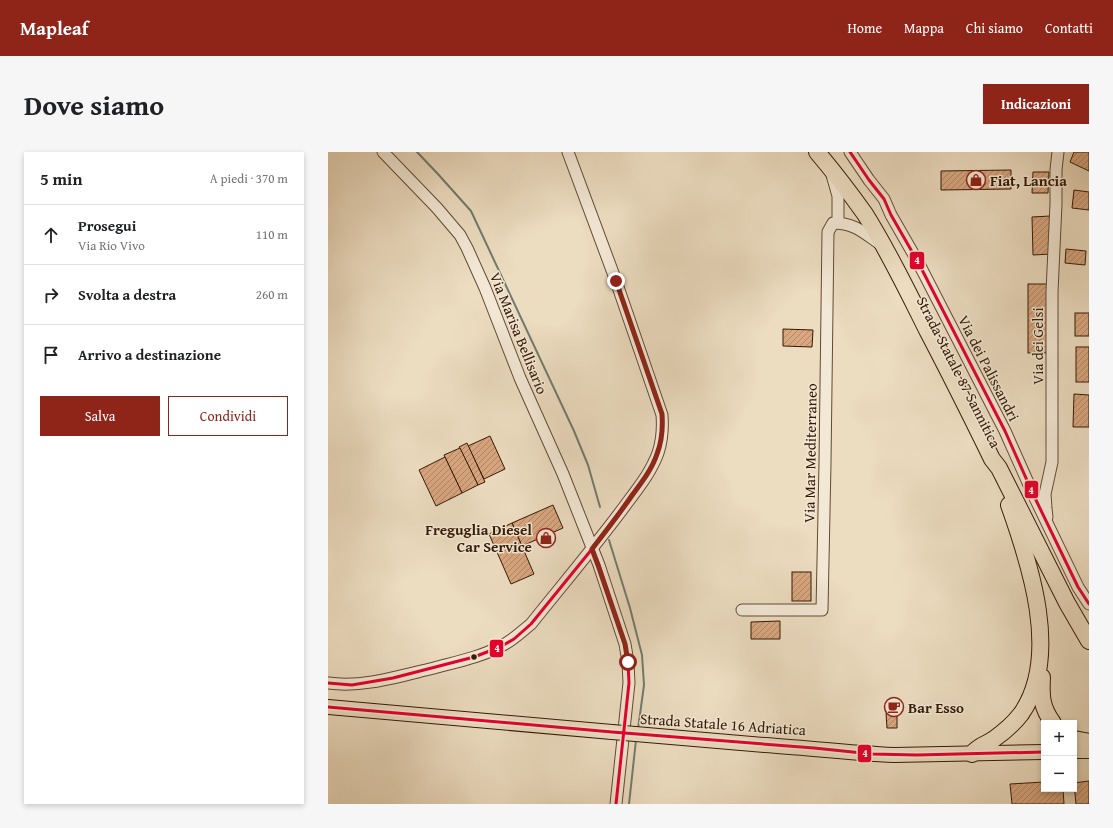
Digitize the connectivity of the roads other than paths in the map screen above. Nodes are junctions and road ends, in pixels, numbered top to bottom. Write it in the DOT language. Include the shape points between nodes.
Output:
graph roads {
  1 [pos="383,152"];
  2 [pos="568,152"];
  3 [pos="817,152"];
  4 [pos="832,152"];
  5 [pos="850,152"];
  6 [pos="1058,152"];
  7 [pos="831,168"];
  8 [pos="838,223"];
  9 [pos="883,246"];
  10 [pos="992,459"];
  11 [pos="1055,538"];
  12 [pos="592,549"];
  13 [pos="1073,599"];
  14 [pos="1089,604"];
  15 [pos="742,610"];
  16 [pos="1089,625"];
  17 [pos="1089,640"];
  18 [pos="1038,668"];
  19 [pos="328,683"];
  20 [pos="328,707"];
  21 [pos="1051,720"];
  22 [pos="1077,740"];
  23 [pos="1089,742"];
  24 [pos="1077,751"];
  25 [pos="1089,751"];
  26 [pos="1041,752"];
  27 [pos="972,754"];
  28 [pos="616,804"];
  1 -- 12 [label="street, Via Marisa Bellisario" via="437,208 460,235 467,248"];
  2 -- 12 [label="street" via="646,367 662,414 663,427 658,454 648,474"];
  3 -- 7 [label="highway, Strada Statale 87 Sannitica"];
  4 -- 13 [label="highway, Strada Statale 87 Sannitica" via="871,207 899,254"];
  5 -- 11 [label="street, Via dei Palissandri" via="884,199 918,262 1005,431"];
  6 -- 11 [label="street, Via dei Gelsi" via="1052,292 1052,462 1046,494 1047,516"];
  7 -- 8 [label="street" via="838,196"];
  7 -- 9 [label="highway, Strada Statale 87 Sannitica" via="865,214"];
  8 -- 9 [label="street" via="859,229"];
  8 -- 15 [label="street, Via Mar Mediterraneo" via="833,223 828,232 822,610"];
  9 -- 10 [label="highway, Strada Statale 87 Sannitica"];
  10 -- 17 [label="highway"];
  10 -- 18 [label="highway" via="1033,584 1040,635"];
  11 -- 14 [label="street, Via dei Palissandri"];
  12 -- 19 [label="street" via="531,624 500,647 474,657 393,678 352,685"];
  12 -- 28 [label="street, Via Marisa Bellisario" via="625,644 628,662 629,683"];
  13 -- 16 [label="highway"];
  13 -- 17 [label="highway"];
  18 -- 21 [label="highway" via="1042,676 1044,706"];
  18 -- 27 [label="highway" via="1031,695 1020,715 1002,733 977,748"];
  20 -- 27 [label="main road, Strada Statale 16 Adriatica, bridge" via="872,754"];
  22 -- 23 [label="highway"];
  24 -- 25 [label="main road"];
  26 -- 27 [label="main road, Strada Statale 16 Adriatica"];
}
